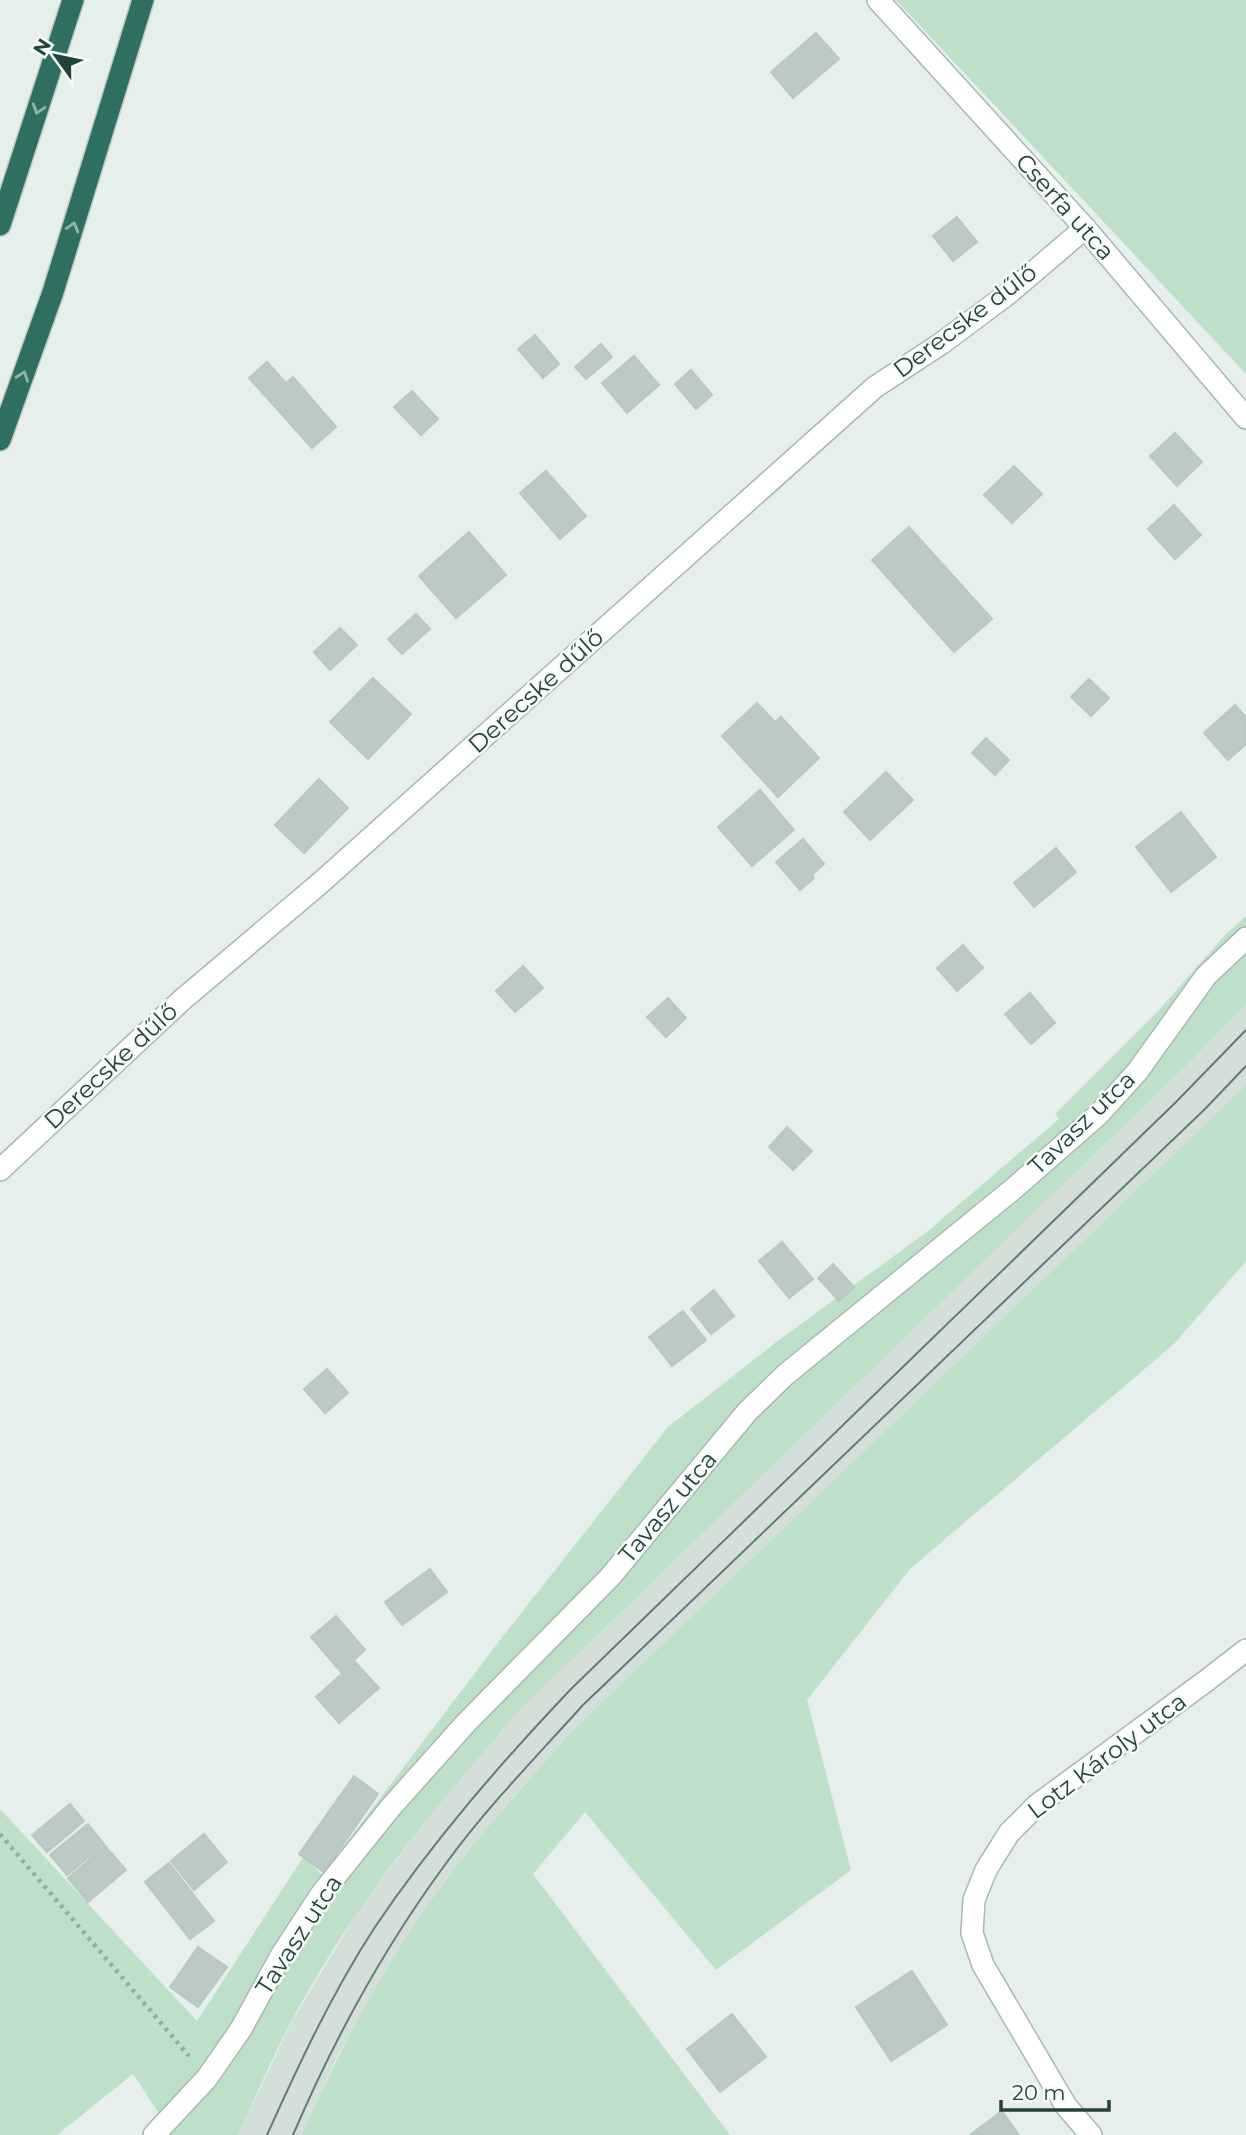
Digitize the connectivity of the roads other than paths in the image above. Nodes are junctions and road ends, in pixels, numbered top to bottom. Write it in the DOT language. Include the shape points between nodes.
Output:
graph roads {
  1 [pos="74,0"];
  2 [pos="144,0"];
  3 [pos="878,0"];
  4 [pos="0,225"];
  5 [pos="1085,228"];
  6 [pos="1246,418"];
  7 [pos="0,440"];
  8 [pos="1246,938"];
  9 [pos="0,1170"];
  10 [pos="1246,1650"];
  11 [pos="154,2135"];
  12 [pos="1091,2135"];
  1 -- 4 [label="highway, one-way"];
  7 -- 2 [label="highway, one-way" via="53,292"];
  3 -- 5 [label="street, Cserfa utca"];
  5 -- 6 [label="street, Cserfa utca"];
  5 -- 9 [label="street, Derecske dűlő" via="1009,293 875,387 329,876 182,1000"];
  8 -- 11 [label="street, Tavasz utca" via="1206,976 1137,1072 1098,1114 785,1375 747,1412 610,1577 466,1723 391,1807 322,1893 207,2078"];
  10 -- 12 [label="street, Lotz Károly utca" via="1037,1805 1009,1833 974,1900 972,1933 983,1965 1066,2106"];
}
